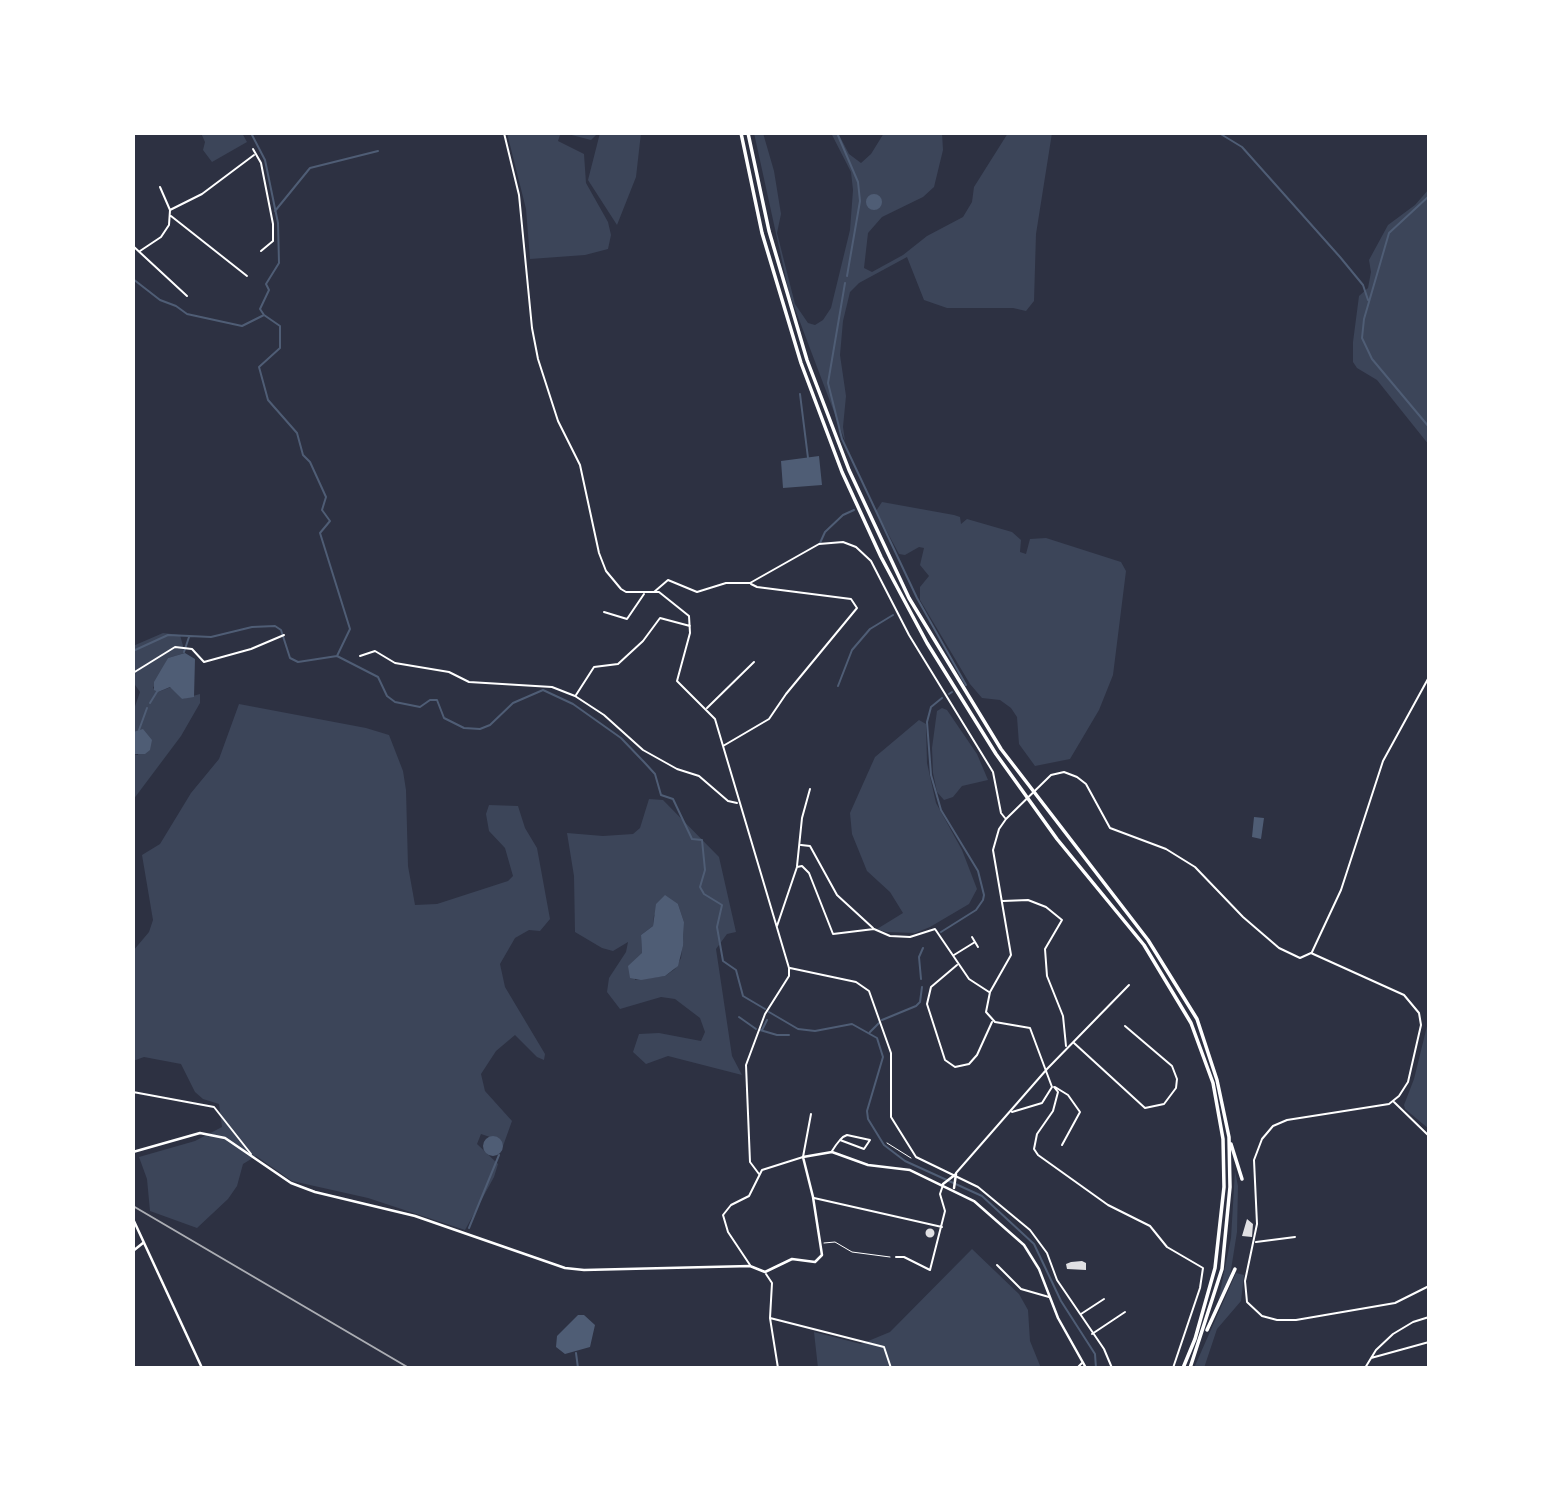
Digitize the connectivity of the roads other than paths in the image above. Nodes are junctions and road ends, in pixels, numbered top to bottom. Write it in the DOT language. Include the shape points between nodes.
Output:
graph roads {
  1 [pos="504,133"];
  2 [pos="741,133"];
  3 [pos="748,133"];
  4 [pos="253,149"];
  5 [pos="254,154"];
  6 [pos="160,187"];
  7 [pos="170,210"];
  8 [pos="171,216"];
  9 [pos="133,246"];
  10 [pos="140,251"];
  11 [pos="261,251"];
  12 [pos="247,276"];
  13 [pos="187,296"];
  14 [pos="750,583"];
  15 [pos="654,592"];
  16 [pos="645,593"];
  17 [pos="604,612"];
  18 [pos="691,626"];
  19 [pos="283,636"];
  20 [pos="360,656"];
  21 [pos="754,662"];
  22 [pos="133,673"];
  23 [pos="1429,677"];
  24 [pos="575,696"];
  25 [pos="706,709"];
  26 [pos="722,747"];
  27 [pos="810,789"];
  28 [pos="738,802"];
  29 [pos="1006,819"];
  30 [pos="801,845"];
  31 [pos="797,867"];
  32 [pos="1002,901"];
  33 [pos="776,927"];
  34 [pos="874,929"];
  35 [pos="972,937"];
  36 [pos="975,942"];
  37 [pos="978,947"];
  38 [pos="1311,953"];
  39 [pos="953,956"];
  40 [pos="958,964"];
  41 [pos="789,968"];
  42 [pos="1129,985"];
  43 [pos="990,992"];
  44 [pos="992,1021"];
  45 [pos="1125,1026"];
  46 [pos="1073,1042"];
  47 [pos="1068,1048"];
  48 [pos="1047,1069"];
  49 [pos="1053,1087"];
  50 [pos="133,1092"];
  51 [pos="1394,1101"];
  52 [pos="1012,1112"];
  53 [pos="811,1114"];
  54 [pos="1429,1136"];
  55 [pos="1229,1137"];
  56 [pos="840,1140"];
  57 [pos="1062,1145"];
  58 [pos="133,1152"];
  59 [pos="832,1152"];
  60 [pos="803,1157"];
  61 [pos="255,1159"];
  62 [pos="758,1174"];
  63 [pos="956,1174"];
  64 [pos="1242,1179"];
  65 [pos="945,1183"];
  66 [pos="954,1187"];
  67 [pos="813,1197"];
  68 [pos="133,1219"];
  69 [pos="942,1227"];
  70 [pos="1295,1237"];
  71 [pos="1255,1241"];
  72 [pos="143,1243"];
  73 [pos="133,1251"];
  74 [pos="896,1257"];
  75 [pos="997,1265"];
  76 [pos="751,1266"];
  77 [pos="1235,1269"];
  78 [pos="765,1272"];
  79 [pos="1429,1286"];
  80 [pos="1050,1297"];
  81 [pos="1104,1299"];
  82 [pos="1125,1312"];
  83 [pos="1080,1315"];
  84 [pos="1429,1317"];
  85 [pos="770,1318"];
  86 [pos="1092,1334"];
  87 [pos="1201,1341"];
  88 [pos="1429,1342"];
  89 [pos="1370,1358"];
  90 [pos="1083,1362"];
  91 [pos="202,1368"];
  92 [pos="778,1368"];
  93 [pos="891,1368"];
  94 [pos="1077,1368"];
  95 [pos="1086,1368"];
  96 [pos="1112,1368"];
  97 [pos="1174,1368"];
  98 [pos="1183,1368"];
  99 [pos="1191,1368"];
  100 [pos="1365,1368"];
  1 -- 16 [label="street" via="519,195 538,359 558,421 580,466 606,571 626,592"];
  2 -- 98 [label="highway" via="768,255 801,363 842,472 892,579 996,754 1161,971 1191,1023 1213,1083 1223,1139 1223,1214 1210,1288"];
  3 -- 55 [label="highway" via="771,242 807,360 882,544 932,640 1000,749 1167,967 1196,1019 1217,1080"];
  4 -- 5 [label="street"];
  5 -- 7 [label="street" via="202,194"];
  5 -- 11 [label="street" via="261,163 273,224 273,241"];
  6 -- 7 [label="street"];
  7 -- 8 [label="street"];
  8 -- 10 [label="street" via="161,237"];
  8 -- 12 [label="street"];
  9 -- 10 [label="street"];
  10 -- 13 [label="street"];
  14 -- 15 [label="street" via="726,583 697,592 668,580"];
  14 -- 26 [label="street" via="851,599 857,608 769,719"];
  14 -- 29 [label="street" via="819,544 843,542 866,555 921,656 993,772"];
  15 -- 16 [label="street"];
  15 -- 18 [label="street" via="689,616"];
  16 -- 17 [label="street" via="627,619"];
  18 -- 24 [label="street" via="660,618 618,664 594,667"];
  18 -- 25 [label="street" via="677,681"];
  19 -- 22 [label="street" via="204,662 192,649 175,647"];
  20 -- 24 [label="street" via="375,651 402,666 449,673 469,682 543,684"];
  21 -- 25 [label="street"];
  23 -- 38 [label="street" via="1383,761 1342,890"];
  24 -- 28 [label="street" via="643,750 699,776 729,801"];
  25 -- 26 [label="street" via="715,719"];
  26 -- 28 [label="street"];
  27 -- 30 [label="street"];
  28 -- 33 [label="street"];
  29 -- 32 [label="street" via="993,850"];
  29 -- 38 [label="street" via="1058,772 1077,777 1086,784 1110,828 1182,858 1274,944 1300,958"];
  30 -- 31 [label="street"];
  30 -- 34 [label="street" via="810,846 837,895"];
  31 -- 33 [label="street"];
  31 -- 34 [label="street" via="808,873 834,934"];
  32 -- 43 [label="street" via="1011,955"];
  32 -- 47 [label="street" via="1028,900 1061,918 1046,947 1046,972 1063,1016"];
  33 -- 41 [label="street"];
  34 -- 39 [label="street" via="910,937 935,929"];
  35 -- 36 [label="street"];
  36 -- 37 [label="street"];
  36 -- 39 [label="street"];
  38 -- 51 [label="street" via="1404,995 1419,1013 1421,1026 1408,1082"];
  39 -- 40 [label="street"];
  40 -- 43 [label="street" via="969,979"];
  40 -- 44 [label="street" via="931,987 927,1004 945,1060 954,1067 969,1065"];
  41 -- 62 [label="street" via="746,1065 750,1161"];
  41 -- 63 [label="street" via="856,982 869,991 891,1053 891,1117 916,1157"];
  42 -- 46 [label="street"];
  43 -- 44 [label="street" via="985,1009"];
  44 -- 48 [label="street" via="1030,1028"];
  45 -- 46 [label="street" via="1172,1066 1176,1088 1164,1104 1145,1108"];
  46 -- 47 [label="street"];
  47 -- 48 [label="street"];
  48 -- 49 [label="street"];
  48 -- 52 [label="street"];
  49 -- 52 [label="street" via="1042,1103"];
  49 -- 57 [label="street" via="1061,1088 1080,1112"];
  49 -- 97 [label="street" via="1058,1092 1053,1111 1037,1134 1034,1149 1038,1155 1108,1205 1150,1226 1167,1247 1203,1268"];
  50 -- 61 [label="street" via="214,1107"];
  51 -- 54 [label="street"];
  51 -- 71 [label="street" via="1366,1110 1287,1120 1266,1133 1254,1160"];
  52 -- 63 [label="street"];
  53 -- 60 [label="street"];
  55 -- 64 [label="highway"];
  55 -- 87 [label="highway" via="1226,1242"];
  56 -- 56 [label="street" via="864,1149 869,1143 867,1138 847,1135"];
  56 -- 59 [label="street"];
  58 -- 61 [label="street" via="200,1133 225,1138"];
  59 -- 60 [label="street"];
  59 -- 65 [label="street"];
  60 -- 62 [label="street" via="768,1166"];
  60 -- 67 [label="street"];
  61 -- 76 [label="street" via="290,1183 315,1192 415,1216 570,1269"];
  62 -- 76 [label="street" via="749,1196 723,1215"];
  63 -- 65 [label="street"];
  63 -- 66 [label="street"];
  63 -- 83 [label="street" via="978,1186 1030,1230"];
  65 -- 66 [label="street"];
  65 -- 69 [label="street" via="940,1194 945,1211"];
  66 -- 80 [label="street" via="990,1212 1024,1245"];
  67 -- 69 [label="street"];
  67 -- 78 [label="street" via="820,1260 792,1259"];
  68 -- 72 [label="street"];
  69 -- 74 [label="street" via="930,1270"];
  70 -- 71 [label="street"];
  71 -- 79 [label="street" via="1245,1280 1247,1302 1262,1316 1296,1320 1395,1303"];
  72 -- 73 [label="street"];
  72 -- 91 [label="street"];
  75 -- 80 [label="street" via="1021,1289"];
  76 -- 78 [label="street"];
  77 -- 87 [label="highway"];
  78 -- 85 [label="street" via="772,1283"];
  80 -- 90 [label="street"];
  81 -- 83 [label="street"];
  82 -- 86 [label="street"];
  83 -- 86 [label="street"];
  84 -- 89 [label="street" via="1400,1328"];
  85 -- 92 [label="street"];
  85 -- 93 [label="street" via="884,1347"];
  86 -- 96 [label="street"];
  87 -- 99 [label="highway"];
  88 -- 89 [label="street"];
  89 -- 100 [label="street"];
  90 -- 94 [label="street"];
  90 -- 95 [label="street"];
}
